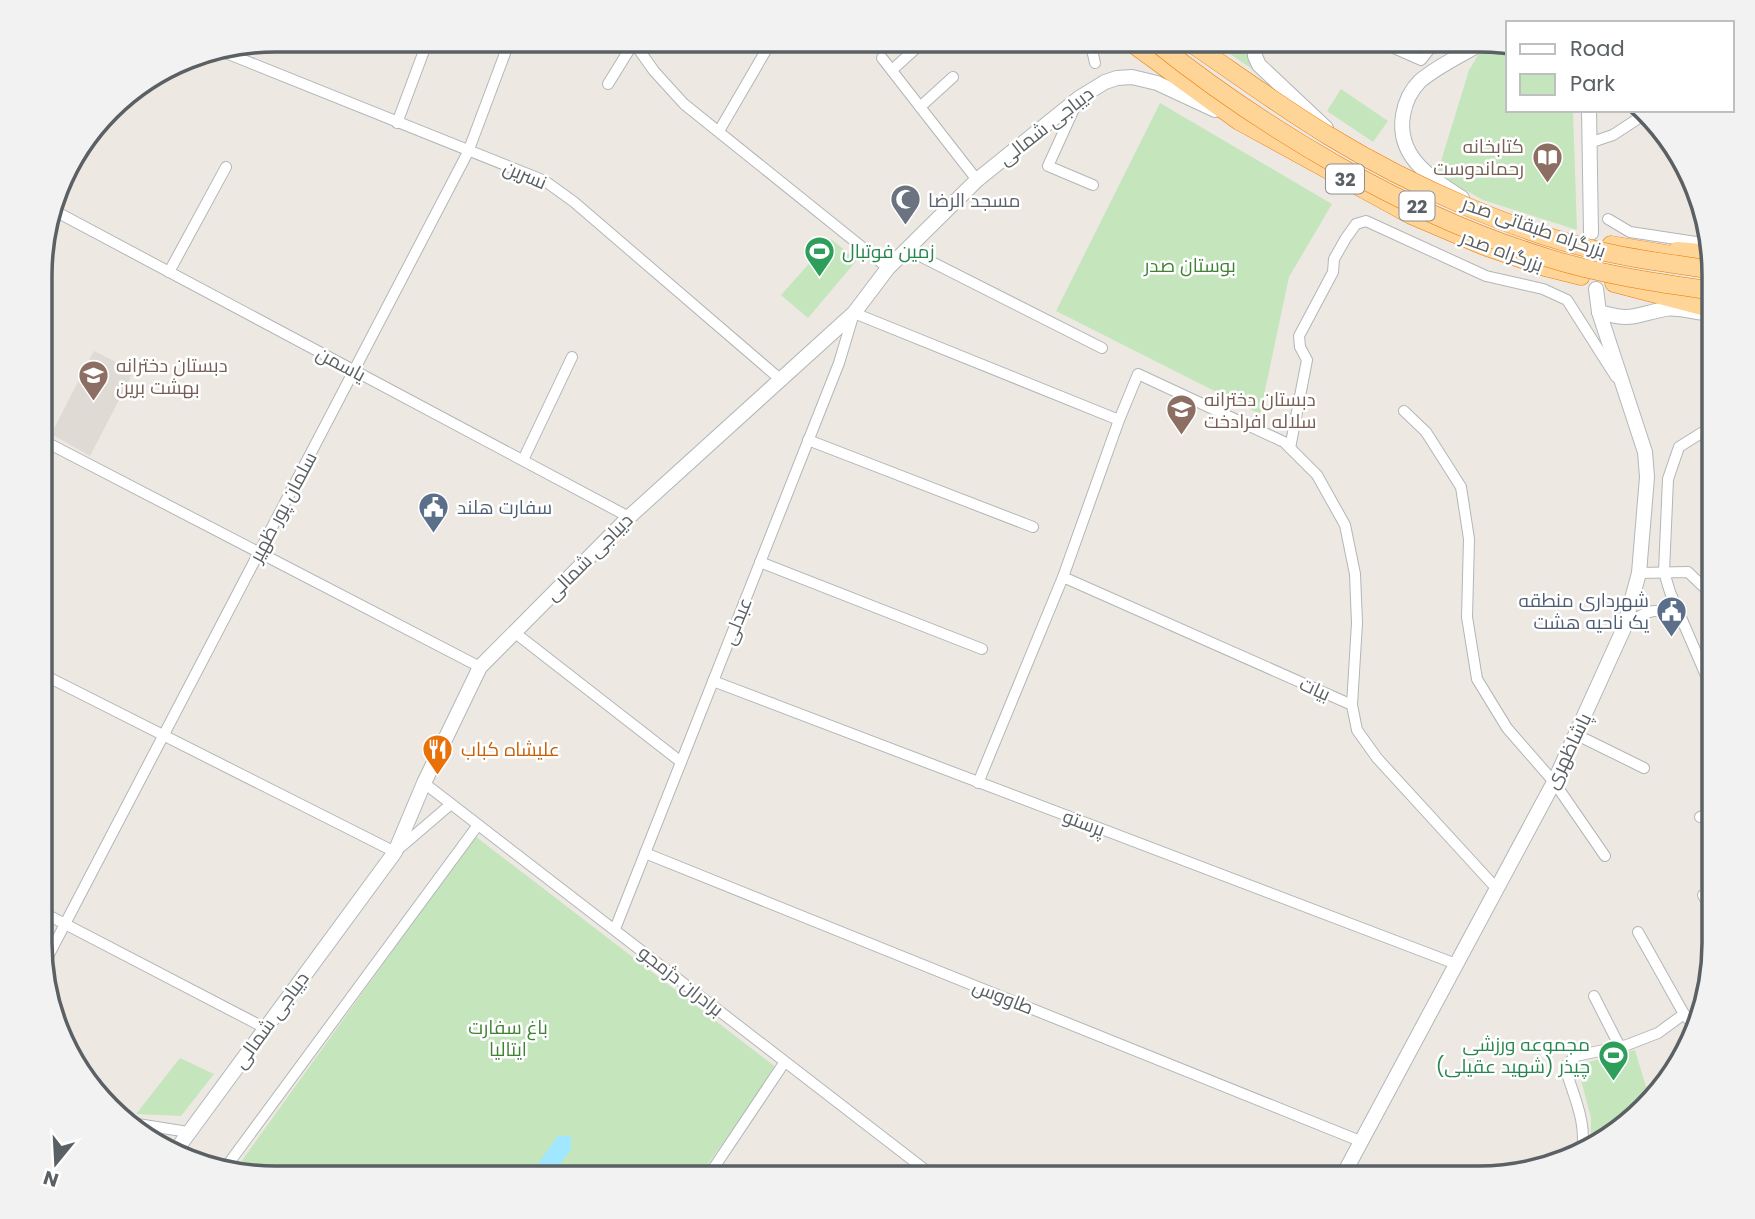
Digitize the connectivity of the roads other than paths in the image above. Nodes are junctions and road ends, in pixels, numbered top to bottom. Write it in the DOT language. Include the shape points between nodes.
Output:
graph roads {
  1 [pos="423,52"];
  2 [pos="505,52"];
  3 [pos="626,52"];
  4 [pos="641,52"];
  5 [pos="765,52"];
  6 [pos="911,53"];
  7 [pos="1093,53"];
  8 [pos="1145,53"];
  9 [pos="1170,53"];
  10 [pos="1205,53"];
  11 [pos="1213,53"];
  12 [pos="1255,53"];
  13 [pos="1405,53"];
  14 [pos="1427,53"];
  15 [pos="1466,53"];
  16 [pos="237,56"];
  17 [pos="882,58"];
  18 [pos="1095,63"];
  19 [pos="892,70"];
  20 [pos="953,77"];
  21 [pos="608,84"];
  22 [pos="1079,98"];
  23 [pos="920,107"];
  24 [pos="1588,112"];
  25 [pos="1638,119"];
  26 [pos="1239,121"];
  27 [pos="397,123"];
  28 [pos="719,131"];
  29 [pos="1332,133"];
  30 [pos="1589,143"];
  31 [pos="468,152"];
  32 [pos="226,167"];
  33 [pos="977,180"];
  34 [pos="1093,185"];
  35 [pos="1472,204"];
  36 [pos="61,214"];
  37 [pos="1608,219"];
  38 [pos="1584,236"];
  39 [pos="1700,243"];
  40 [pos="1611,245"];
  41 [pos="906,249"];
  42 [pos="1701,253"];
  43 [pos="1702,260"];
  44 [pos="888,268"];
  45 [pos="1702,268"];
  46 [pos="169,272"];
  47 [pos="1596,289"];
  48 [pos="1702,289"];
  49 [pos="1702,309"];
  50 [pos="1702,311"];
  51 [pos="1599,312"];
  52 [pos="854,313"];
  53 [pos="818,344"];
  54 [pos="1102,348"];
  55 [pos="572,358"];
  56 [pos="839,363"];
  57 [pos="354,370"];
  58 [pos="780,379"];
  59 [pos="1624,389"];
  60 [pos="1404,411"];
  61 [pos="1119,421"];
  62 [pos="1702,433"];
  63 [pos="808,440"];
  64 [pos="52,445"];
  65 [pos="1290,448"];
  66 [pos="523,460"];
  67 [pos="629,517"];
  68 [pos="1033,527"];
  69 [pos="259,552"];
  70 [pos="760,562"];
  71 [pos="1664,572"];
  72 [pos="1639,573"];
  73 [pos="1063,577"];
  74 [pos="1702,585"];
  75 [pos="1685,625"];
  76 [pos="1625,628"];
  77 [pos="514,632"];
  78 [pos="982,649"];
  79 [pos="1702,665"];
  80 [pos="480,667"];
  81 [pos="53,679"];
  82 [pos="713,681"];
  83 [pos="1352,705"];
  84 [pos="1577,735"];
  85 [pos="163,736"];
  86 [pos="681,762"];
  87 [pos="1644,768"];
  88 [pos="1554,782"];
  89 [pos="424,783"];
  90 [pos="978,783"];
  91 [pos="451,804"];
  92 [pos="478,825"];
  93 [pos="395,852"];
  94 [pos="645,853"];
  95 [pos="1605,856"];
  96 [pos="1497,888"];
  97 [pos="53,918"];
  98 [pos="65,924"];
  99 [pos="615,929"];
  100 [pos="1639,932"];
  101 [pos="53,947"];
  102 [pos="1456,964"];
  103 [pos="1594,996"];
  104 [pos="1684,1014"];
  105 [pos="1689,1020"];
  106 [pos="265,1028"];
  107 [pos="1620,1046"];
  108 [pos="784,1063"];
  109 [pos="147,1126"];
  110 [pos="188,1132"];
  111 [pos="1584,1140"];
  112 [pos="1360,1141"];
  113 [pos="179,1145"];
  114 [pos="230,1162"];
  115 [pos="717,1166"];
  116 [pos="921,1166"];
  117 [pos="1348,1166"];
  1 -- 27 [label="street"];
  2 -- 31 [label="street, سلمان پور ظهیر"];
  3 -- 21 [label="street"];
  4 -- 28 [label="street" via="684,104"];
  5 -- 28 [label="street"];
  6 -- 19 [label="street"];
  7 -- 18 [label="street"];
  8 -- 26 [label="highway, بزرگراه صدر / 32"];
  9 -- 48 [label="highway, بزرگراه طبقاتی صدر / 22, bridge" via="1317,152 1435,215 1547,258 1626,279"];
  10 -- 45 [label="highway, بزرگراه طبقاتی صدر / 22, bridge" via="1330,137 1424,187 1553,237 1613,254"];
  11 -- 29 [label="highway, بزرگراه صدر / 32"];
  12 -- 29 [label="main road" via="1259,65"];
  13 -- 14 [label="street" via="1421,60"];
  15 -- 35 [label="main road" via="1420,82 1410,94 1402,120 1405,145 1419,167"];
  16 -- 27 [label="street, نسرین"];
  17 -- 19 [label="street"];
  19 -- 23 [label="street"];
  20 -- 23 [label="street"];
  22 -- 26 [label="main road, دیباجی شمالی" via="1105,82 1132,77 1157,83"];
  22 -- 33 [label="main road, دیباجی شمالی"];
  22 -- 34 [label="street" via="1048,166"];
  23 -- 33 [label="street"];
  24 -- 30 [label="main road"];
  25 -- 30 [label="street" via="1613,135"];
  26 -- 49 [label="highway, بزرگراه صدر / 32" via="1411,215 1484,246"];
  27 -- 31 [label="street, نسرین"];
  28 -- 44 [label="street"];
  29 -- 35 [label="highway, بزرگراه صدر / 32"];
  30 -- 38 [label="main road"];
  31 -- 57 [label="street, سلمان پور ظهیر"];
  31 -- 58 [label="street, نسرین" via="545,181 574,202"];
  32 -- 46 [label="street"];
  33 -- 41 [label="main road, دیباجی شمالی"];
  35 -- 38 [label="highway, بزرگراه صدر / 32" via="1516,221"];
  36 -- 46 [label="street, یاسمن"];
  37 -- 39 [label="street" via="1630,232"];
  38 -- 40 [label="highway, بزرگراه صدر / 32"];
  40 -- 42 [label="highway"];
  40 -- 43 [label="highway, بزرگراه صدر / 32"];
  41 -- 44 [label="main road, دیباجی شمالی"];
  41 -- 54 [label="street"];
  44 -- 52 [label="main road, دیباجی شمالی"];
  46 -- 57 [label="street, یاسمن"];
  47 -- 51 [label="main road, پاشاظهری"];
  50 -- 51 [label="main road" via="1668,309 1621,318"];
  51 -- 59 [label="main road, پاشاظهری"];
  52 -- 53 [label="main road, دیباجی شمالی"];
  52 -- 56 [label="street, عبدلی"];
  52 -- 61 [label="street"];
  53 -- 56 [label="street" via="833,348"];
  53 -- 58 [label="main road, دیباجی شمالی"];
  55 -- 66 [label="street"];
  56 -- 63 [label="street, عبدلی"];
  57 -- 66 [label="street, یاسمن"];
  57 -- 69 [label="street, سلمان پور ظهیر"];
  58 -- 67 [label="main road, دیباجی شمالی"];
  59 -- 65 [label="street" via="1567,300 1543,289 1486,276 1366,221 1356,224 1346,238 1299,336 1307,360"];
  59 -- 72 [label="main road, پاشاظهری" via="1645,453 1647,477"];
  60 -- 88 [label="street" via="1426,432 1461,487 1469,539 1467,617 1477,680 1507,728"];
  61 -- 65 [label="street" via="1138,374"];
  61 -- 73 [label="street"];
  62 -- 71 [label="street" via="1679,447 1668,479"];
  63 -- 68 [label="street"];
  63 -- 70 [label="street, عبدلی"];
  64 -- 69 [label="street"];
  65 -- 83 [label="street" via="1317,475 1345,525 1357,623"];
  66 -- 67 [label="street, یاسمن"];
  67 -- 77 [label="main road, دیباجی شمالی"];
  69 -- 80 [label="street"];
  69 -- 85 [label="street, سلمان پور ظهیر"];
  70 -- 78 [label="street"];
  70 -- 82 [label="street, عبدلی"];
  71 -- 72 [label="street"];
  71 -- 74 [label="street" via="1688,572"];
  71 -- 75 [label="street"];
  72 -- 76 [label="main road, پاشاظهری"];
  73 -- 83 [label="street, بیات"];
  73 -- 90 [label="street"];
  75 -- 76 [label="street" via="1671,614 1655,610 1638,615"];
  75 -- 79 [label="street"];
  76 -- 84 [label="main road, پاشاظهری"];
  77 -- 80 [label="main road, دیباجی شمالی"];
  77 -- 86 [label="street"];
  80 -- 89 [label="main road, دیباجی شمالی"];
  81 -- 85 [label="street"];
  82 -- 86 [label="street, عبدلی"];
  82 -- 90 [label="street, پرستو"];
  83 -- 96 [label="street, بیات" via="1357,730 1377,758"];
  84 -- 87 [label="street"];
  84 -- 88 [label="main road, پاشاظهری"];
  85 -- 93 [label="street"];
  85 -- 98 [label="street, سلمان پور ظهیر"];
  86 -- 94 [label="street, عبدلی"];
  88 -- 95 [label="street"];
  88 -- 96 [label="main road, پاشاظهری"];
  89 -- 91 [label="street, برادران دژمجو"];
  89 -- 93 [label="main road, دیباجی شمالی"];
  90 -- 102 [label="street, پرستو"];
  91 -- 92 [label="street, برادران دژمجو"];
  91 -- 93 [label="street"];
  92 -- 99 [label="street, برادران دژمجو"];
  92 -- 114 [label="street"];
  93 -- 106 [label="main road, دیباجی شمالی"];
  94 -- 99 [label="street, عبدلی"];
  94 -- 112 [label="street, طاووس"];
  96 -- 102 [label="main road, پاشاظهری"];
  97 -- 98 [label="street"];
  98 -- 101 [label="street, سلمان پور ظهیر"];
  98 -- 106 [label="street"];
  99 -- 108 [label="street, برادران دژمجو"];
  100 -- 104 [label="street"];
  102 -- 112 [label="main road, پاشاظهری"];
  103 -- 107 [label="street"];
  104 -- 105 [label="street"];
  104 -- 107 [label="street" via="1658,1033"];
  106 -- 110 [label="main road, دیباجی شمالی"];
  107 -- 111 [label="street" via="1576,1056 1568,1063 1566,1071 1584,1126"];
  108 -- 115 [label="street"];
  108 -- 116 [label="street, برادران دژمجو"];
  109 -- 110 [label="street"];
  110 -- 113 [label="main road, دیباجی شمالی"];
  112 -- 117 [label="main road, پاشاظهری"];
}
